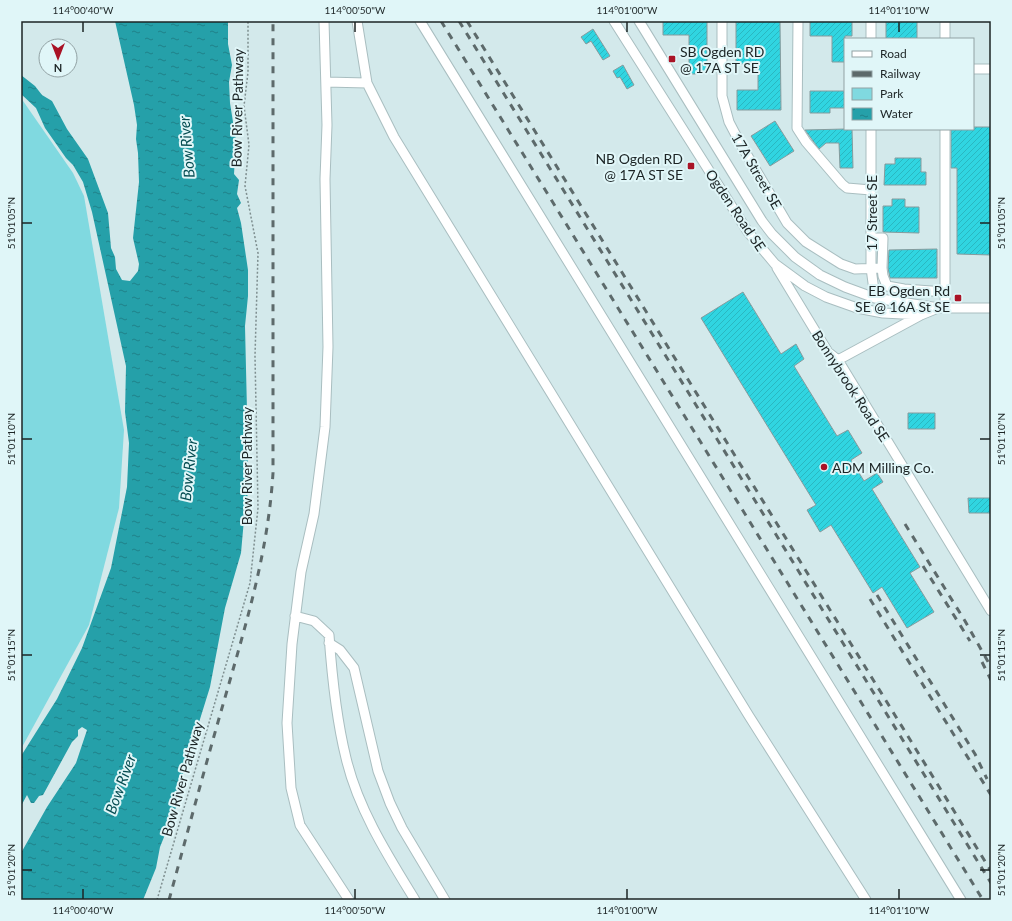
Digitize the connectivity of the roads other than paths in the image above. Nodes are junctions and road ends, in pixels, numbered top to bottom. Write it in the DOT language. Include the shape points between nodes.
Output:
graph roads {
  1 [pos="324,21"];
  2 [pos="357,21"];
  3 [pos="420,21"];
  4 [pos="614,21"];
  5 [pos="639,21"];
  6 [pos="722,21"];
  7 [pos="798,21"];
  8 [pos="871,21"];
  9 [pos="945,21"];
  10 [pos="871,38"];
  11 [pos="945,38"];
  12 [pos="974,69"];
  13 [pos="991,69"];
  14 [pos="326,82"];
  15 [pos="367,83"];
  16 [pos="871,130"];
  17 [pos="945,130"];
  18 [pos="871,190"];
  19 [pos="871,238"];
  20 [pos="775,264"];
  21 [pos="871,268"];
  22 [pos="882,268"];
  23 [pos="945,292"];
  24 [pos="875,298"];
  25 [pos="942,308"];
  26 [pos="991,308"];
  27 [pos="921,315"];
  28 [pos="838,360"];
  29 [pos="991,611"];
  30 [pos="295,616"];
  31 [pos="329,643"];
  32 [pos="349,900"];
  33 [pos="415,900"];
  34 [pos="445,900"];
  35 [pos="866,900"];
  36 [pos="961,900"];
  1 -- 14 [label="street"];
  2 -- 15 [label="street"];
  3 -- 36 [label="street"];
  4 -- 20 [label="street, Ogden Road SE" via="748,232"];
  5 -- 24 [label="street, Ogden Road SE" via="772,234 796,257 820,274"];
  6 -- 21 [label="street, 17A Street SE" via="722,96 729,122 774,202 787,223 806,242 841,264 855,269"];
  7 -- 18 [label="street" via="797,128 842,184 847,188"];
  8 -- 10 [label="street"];
  9 -- 11 [label="street"];
  12 -- 13 [label="street"];
  14 -- 15 [label="street"];
  14 -- 30 [label="street" via="328,347 325,427 320,480 301,572"];
  15 -- 35 [label="street" via="402,151 749,716"];
  16 -- 18 [label="street, 17 Street SE"];
  17 -- 23 [label="street"];
  18 -- 19 [label="street, 17 Street SE"];
  19 -- 21 [label="street, 17 Street SE"];
  19 -- 22 [label="street" via="883,238"];
  20 -- 27 [label="street, Ogden Road SE" via="805,286 857,308 884,313"];
  20 -- 28 [label="street, Bonnybrook Road SE" via="828,352"];
  21 -- 22 [label="street, 17A Street SE"];
  21 -- 24 [label="street, 17 Street SE"];
  22 -- 23 [label="street" via="888,286"];
  23 -- 25 [label="street"];
  24 -- 25 [label="street, Ogden Road SE"];
  25 -- 26 [label="street, Ogden Road SE"];
  25 -- 27 [label="street, Ogden Road SE"];
  27 -- 28 [label="street, Ogden Road SE"];
  28 -- 29 [label="street, Bonnybrook Road SE"];
  30 -- 31 [label="street" via="314,621 329,635"];
  30 -- 32 [label="street" via="288,722 291,788 300,825"];
  31 -- 33 [label="street" via="335,705 346,760 376,835"];
  31 -- 34 [label="street" via="340,650 354,668 378,770 390,803"];
}
